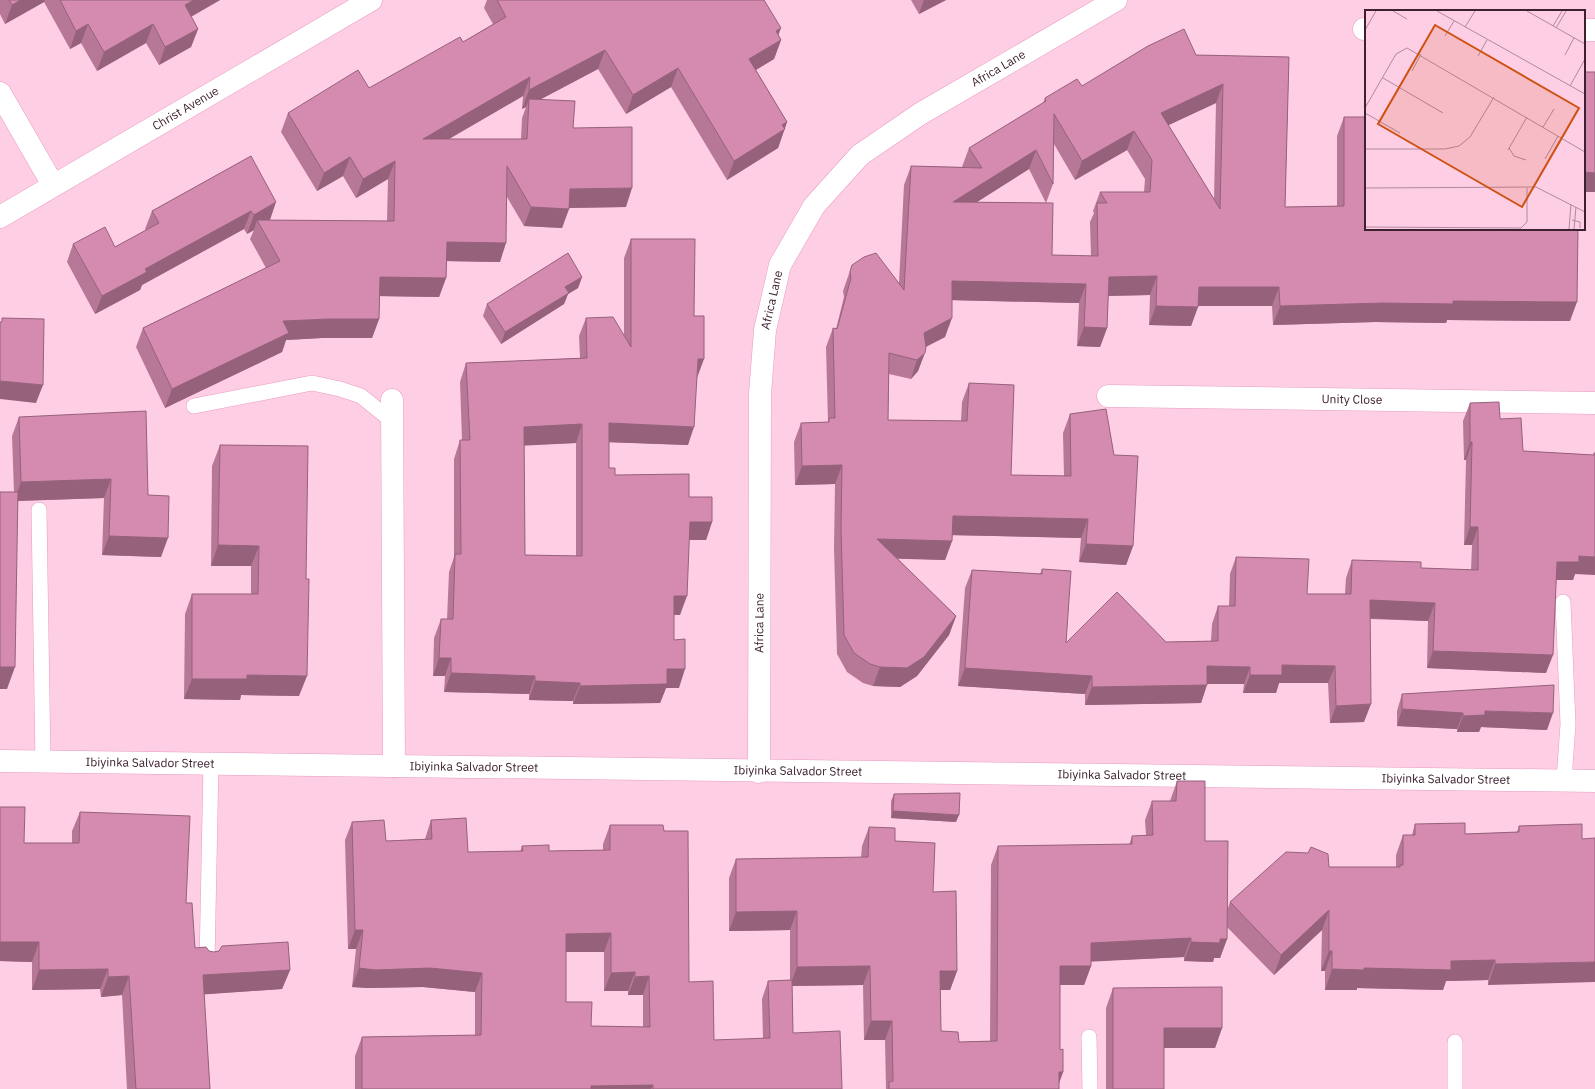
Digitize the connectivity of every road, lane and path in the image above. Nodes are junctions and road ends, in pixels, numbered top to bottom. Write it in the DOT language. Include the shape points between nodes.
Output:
graph roads {
  1 [pos="371,0"];
  2 [pos="1116,0"];
  3 [pos="0,93"];
  4 [pos="53,186"];
  5 [pos="0,217"];
  6 [pos="1108,396"];
  7 [pos="1595,403"];
  8 [pos="194,406"];
  9 [pos="392,410"];
  10 [pos="39,510"];
  11 [pos="1564,602"];
  12 [pos="0,761"];
  13 [pos="43,762"];
  14 [pos="211,764"];
  15 [pos="394,766"];
  16 [pos="759,772"];
  17 [pos="1564,780"];
  18 [pos="1595,781"];
  19 [pos="207,964"];
  20 [pos="1088,1038"];
  21 [pos="1455,1042"];
  22 [pos="1090,1089"];
  23 [pos="1455,1089"];
  1 -- 4 [label="street, Christ Avenue"];
  2 -- 16 [label="street, Africa Lane" via="920,114 860,155 814,206 780,266 765,330 760,394"];
  3 -- 4 [label="street"];
  4 -- 5 [label="street, Christ Avenue"];
  6 -- 7 [label="street, Unity Close"];
  8 -- 9 [label="lane" via="312,383 340,388"];
  9 -- 15 [label="street"];
  10 -- 13 [label="lane"];
  11 -- 17 [label="lane" via="1568,724"];
  12 -- 13 [label="street, Ibiyinka Salvador Street"];
  13 -- 14 [label="street, Ibiyinka Salvador Street"];
  14 -- 15 [label="street, Ibiyinka Salvador Street"];
  14 -- 19 [label="lane"];
  15 -- 16 [label="street, Ibiyinka Salvador Street"];
  16 -- 17 [label="street, Ibiyinka Salvador Street"];
  17 -- 18 [label="street, Ibiyinka Salvador Street"];
  20 -- 22 [label="lane"];
  21 -- 23 [label="lane"];
}
